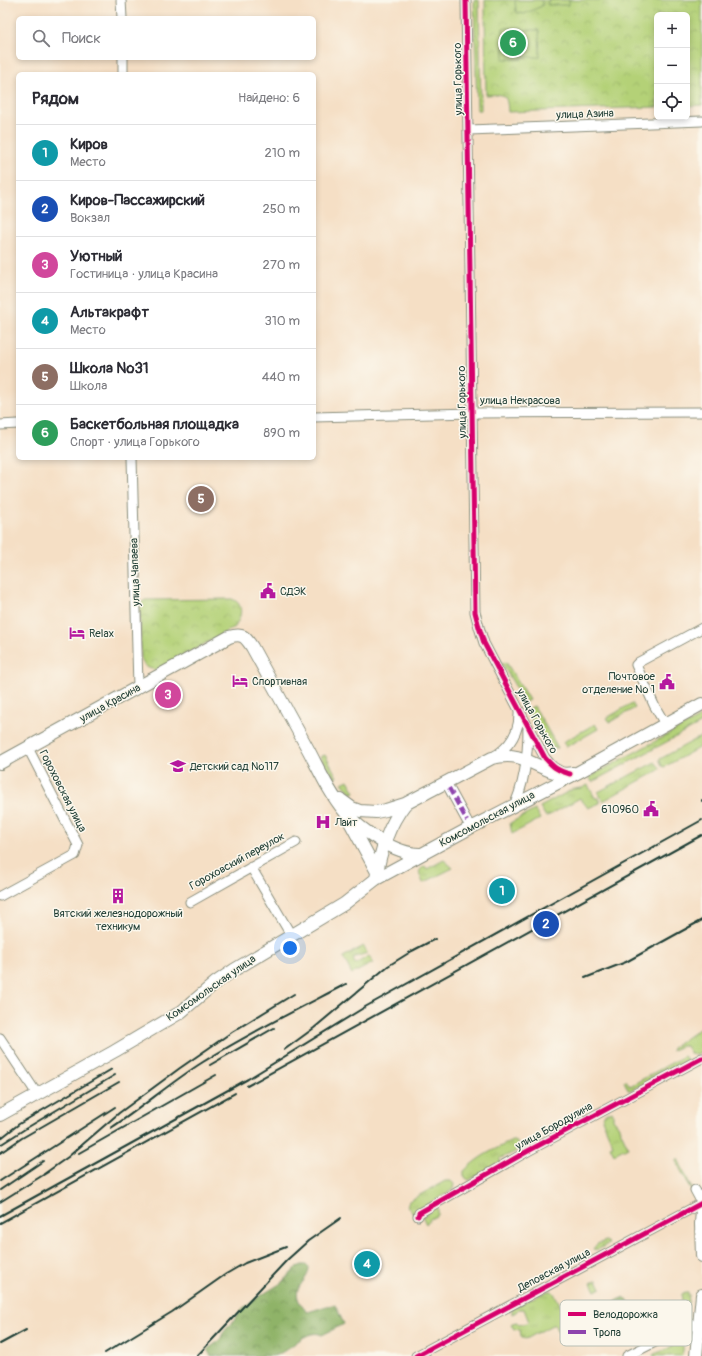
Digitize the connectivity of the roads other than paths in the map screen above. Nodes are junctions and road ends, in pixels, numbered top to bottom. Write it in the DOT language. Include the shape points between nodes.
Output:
graph roads {
  1 [pos="121,0"];
  2 [pos="466,0"];
  3 [pos="122,16"];
  4 [pos="123,60"];
  5 [pos="123,72"];
  6 [pos="702,122"];
  7 [pos="469,130"];
  8 [pos="702,412"];
  9 [pos="472,413"];
  10 [pos="316,417"];
  11 [pos="16,424"];
  12 [pos="0,425"];
  13 [pos="132,460"];
  14 [pos="702,628"];
  15 [pos="138,687"];
  16 [pos="702,704"];
  17 [pos="519,710"];
  18 [pos="665,724"];
  19 [pos="528,726"];
  20 [pos="28,748"];
  21 [pos="492,758"];
  22 [pos="525,760"];
  23 [pos="0,763"];
  24 [pos="573,773"];
  25 [pos="450,788"];
  26 [pos="331,791"];
  27 [pos="405,804"];
  28 [pos="515,804"];
  29 [pos="344,810"];
  30 [pos="467,821"];
  31 [pos="296,842"];
  32 [pos="384,843"];
  33 [pos="421,854"];
  34 [pos="251,867"];
  35 [pos="376,875"];
  36 [pos="0,896"];
  37 [pos="190,902"];
  38 [pos="291,935"];
  39 [pos="0,1038"];
  40 [pos="702,1058"];
  41 [pos="37,1094"];
  42 [pos="0,1115"];
  43 [pos="700,1197"];
  44 [pos="702,1210"];
  45 [pos="418,1216"];
  46 [pos="702,1256"];
  47 [pos="702,1295"];
  48 [pos="699,1323"];
  49 [pos="692,1326"];
  50 [pos="647,1346"];
  51 [pos="416,1356"];
  52 [pos="627,1356"];
  53 [pos="696,1356"];
  1 -- 3 [label="street"];
  2 -- 7 [label="street, улица Горького"];
  4 -- 5 [label="street"];
  6 -- 7 [label="street, улица Азина"];
  7 -- 9 [label="street, улица Горького"];
  8 -- 9 [label="street, улица Некрасова"];
  9 -- 10 [label="street, улица Некрасова"];
  9 -- 17 [label="street, улица Горького" via="476,612 484,643"];
  11 -- 12 [label="street"];
  13 -- 15 [label="street, улица Чапаева"];
  14 -- 18 [label="street" via="636,665"];
  15 -- 20 [label="main road, улица Красина"];
  15 -- 26 [label="main road, улица Красина" via="229,637 242,636 248,640"];
  16 -- 18 [label="main road, Комсомольская улица"];
  17 -- 19 [label="street, улица Горького"];
  17 -- 21 [label="street" via="518,727 513,738"];
  18 -- 24 [label="main road, Комсомольская улица"];
  19 -- 22 [label="street, улица Горького"];
  19 -- 24 [label="street, улица Горького" via="545,758 553,767 559,771"];
  20 -- 23 [label="main road, улица Красина"];
  20 -- 36 [label="street, Гороховская улица" via="78,845 75,855"];
  21 -- 22 [label="main road" via="510,756"];
  21 -- 27 [label="main road"];
  22 -- 24 [label="main road" via="552,771"];
  22 -- 28 [label="street, улица Горького" via="522,784"];
  24 -- 28 [label="main road, Комсомольская улица"];
  25 -- 30 [label="street"];
  26 -- 27 [label="main road" via="352,808 360,811 376,812"];
  26 -- 29 [label="main road"];
  27 -- 32 [label="main road" via="391,824"];
  28 -- 33 [label="main road, Комсомольская улица"];
  29 -- 32 [label="main road" via="360,827"];
  29 -- 35 [label="main road"];
  31 -- 34 [label="street, Гороховский переулок"];
  32 -- 33 [label="main road" via="416,855"];
  32 -- 35 [label="main road"];
  33 -- 35 [label="main road, Комсомольская улица"];
  34 -- 37 [label="street, Гороховский переулок"];
  34 -- 38 [label="street"];
  35 -- 38 [label="main road, Комсомольская улица" via="344,904"];
  38 -- 41 [label="main road, Комсомольская улица" via="220,980 181,1012"];
  39 -- 41 [label="street"];
  40 -- 45 [label="street, улица Бородулина" via="528,1152 419,1213"];
  41 -- 42 [label="main road, Комсомольская улица"];
  43 -- 51 [label="street, Деповская улица"];
  44 -- 46 [label="main road"];
  47 -- 48 [label="main road"];
  48 -- 49 [label="street"];
  48 -- 53 [label="main road"];
  50 -- 52 [label="street"];
}
